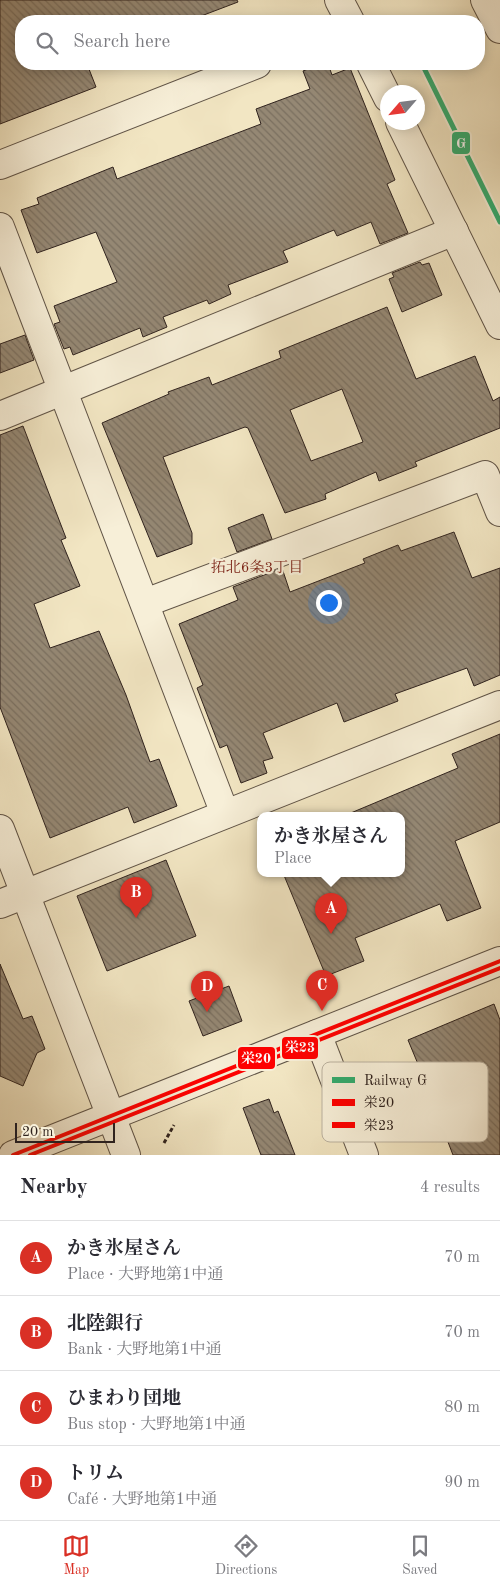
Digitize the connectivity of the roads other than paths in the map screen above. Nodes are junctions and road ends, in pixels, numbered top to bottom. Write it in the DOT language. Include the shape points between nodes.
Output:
graph roads {
  1 [pos="339,0"];
  2 [pos="485,0"];
  3 [pos="347,15"];
  4 [pos="500,29"];
  5 [pos="242,70"];
  6 [pos="374,70"];
  7 [pos="382,85"];
  8 [pos="404,130"];
  9 [pos="0,165"];
  10 [pos="0,227"];
  11 [pos="454,231"];
  12 [pos="500,325"];
  13 [pos="63,392"];
  14 [pos="0,416"];
  15 [pos="492,472"];
  16 [pos="500,512"];
  17 [pos="145,602"];
  18 [pos="500,705"];
  19 [pos="225,814"];
  20 [pos="0,829"];
  21 [pos="26,893"];
  22 [pos="0,904"];
  23 [pos="500,961"];
  24 [pos="316,1034"];
  25 [pos="327,1062"];
  26 [pos="111,1116"];
  27 [pos="359,1142"];
  28 [pos="13,1155"];
  29 [pos="126,1155"];
  30 [pos="364,1155"];
  1 -- 3 [label="street"];
  2 -- 4 [label="street"];
  5 -- 9 [label="street"];
  6 -- 7 [label="street"];
  8 -- 11 [label="street"];
  10 -- 13 [label="street"];
  11 -- 12 [label="street"];
  11 -- 13 [label="street"];
  13 -- 14 [label="street"];
  13 -- 17 [label="street"];
  15 -- 16 [label="street"];
  15 -- 17 [label="street"];
  17 -- 19 [label="street"];
  18 -- 19 [label="street"];
  19 -- 21 [label="street"];
  20 -- 21 [label="street"];
  21 -- 22 [label="street"];
  21 -- 26 [label="street"];
  23 -- 24 [label="street"];
  24 -- 25 [label="street"];
  24 -- 26 [label="street"];
  26 -- 28 [label="street"];
  26 -- 29 [label="street"];
  27 -- 30 [label="street"];
}
